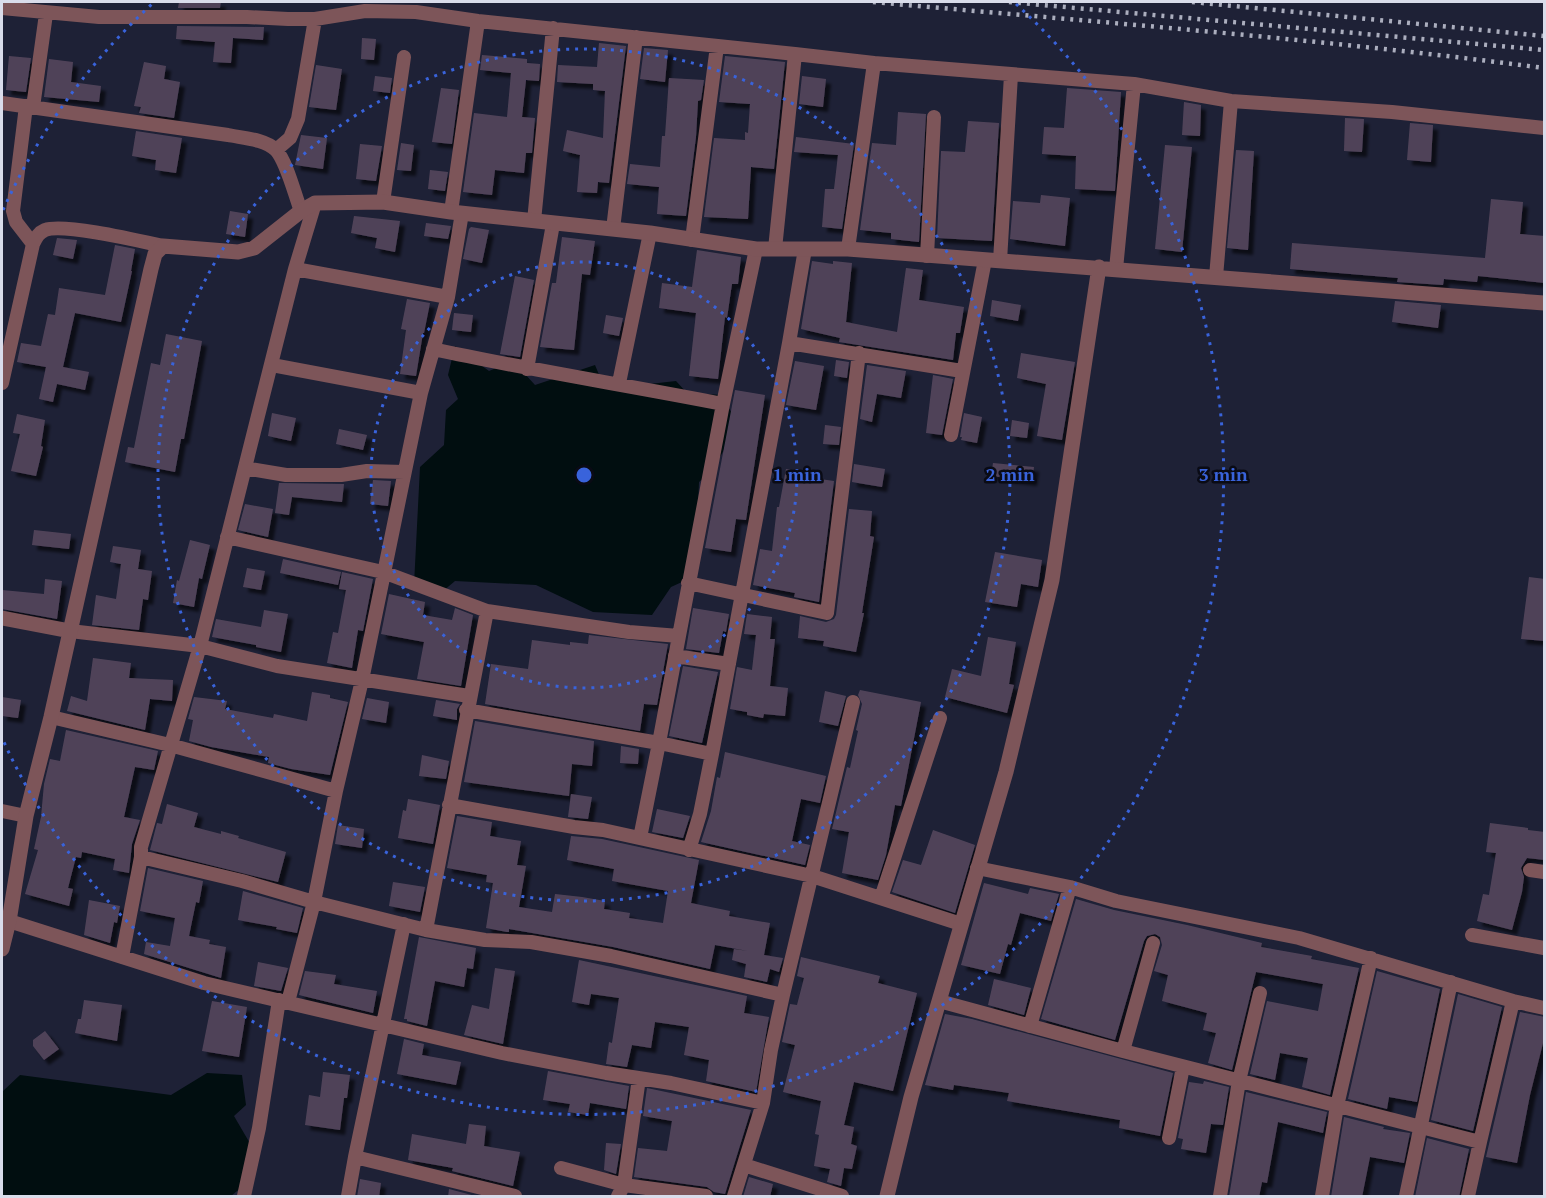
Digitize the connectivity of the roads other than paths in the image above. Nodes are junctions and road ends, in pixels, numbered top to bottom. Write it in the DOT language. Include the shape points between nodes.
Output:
graph roads {
  1 [pos="2,8"];
  2 [pos="46,14"];
  3 [pos="315,19"];
  4 [pos="478,21"];
  5 [pos="554,28"];
  6 [pos="636,37"];
  7 [pos="717,46"];
  8 [pos="795,54"];
  9 [pos="404,57"];
  10 [pos="874,63"];
  11 [pos="1011,75"];
  12 [pos="1134,84"];
  13 [pos="1231,101"];
  14 [pos="2,103"];
  15 [pos="29,106"];
  16 [pos="934,117"];
  17 [pos="1545,128"];
  18 [pos="276,150"];
  19 [pos="383,202"];
  20 [pos="315,203"];
  21 [pos="301,211"];
  22 [pos="456,213"];
  23 [pos="534,221"];
  24 [pos="553,224"];
  25 [pos="613,229"];
  26 [pos="650,233"];
  27 [pos="692,240"];
  28 [pos="33,244"];
  29 [pos="163,246"];
  30 [pos="756,249"];
  31 [pos="776,249"];
  32 [pos="805,249"];
  33 [pos="848,249"];
  34 [pos="927,256"];
  35 [pos="992,261"];
  36 [pos="1099,267"];
  37 [pos="296,268"];
  38 [pos="1116,269"];
  39 [pos="1216,277"];
  40 [pos="448,297"];
  41 [pos="1545,303"];
  42 [pos="8,323"];
  43 [pos="789,344"];
  44 [pos="433,349"];
  45 [pos="859,353"];
  46 [pos="272,365"];
  47 [pos="527,369"];
  48 [pos="962,371"];
  49 [pos="2,383"];
  50 [pos="619,383"];
  51 [pos="421,393"];
  52 [pos="723,404"];
  53 [pos="951,435"];
  54 [pos="245,468"];
  55 [pos="404,472"];
  56 [pos="227,537"];
  57 [pos="383,572"];
  58 [pos="688,583"];
  59 [pos="743,595"];
  60 [pos="487,611"];
  61 [pos="2,618"];
  62 [pos="69,631"];
  63 [pos="679,636"];
  64 [pos="200,646"];
  65 [pos="675,656"];
  66 [pos="729,664"];
  67 [pos="362,680"];
  68 [pos="853,702"];
  69 [pos="468,703"];
  70 [pos="51,717"];
  71 [pos="940,718"];
  72 [pos="659,743"];
  73 [pos="170,745"];
  74 [pos="712,754"];
  75 [pos="336,791"];
  76 [pos="449,805"];
  77 [pos="2,811"];
  78 [pos="26,816"];
  79 [pos="640,838"];
  80 [pos="689,850"];
  81 [pos="141,857"];
  82 [pos="977,868"];
  83 [pos="1530,870"];
  84 [pos="1545,872"];
  85 [pos="812,876"];
  86 [pos="1070,887"];
  87 [pos="881,898"];
  88 [pos="314,902"];
  89 [pos="9,921"];
  90 [pos="404,924"];
  91 [pos="961,924"];
  92 [pos="426,930"];
  93 [pos="1472,934"];
  94 [pos="1153,943"];
  95 [pos="1545,948"];
  96 [pos="2,949"];
  97 [pos="122,957"];
  98 [pos="1371,958"];
  99 [pos="1451,982"];
  100 [pos="1260,993"];
  101 [pos="783,995"];
  102 [pos="1513,1000"];
  103 [pos="284,1001"];
  104 [pos="939,1001"];
  105 [pos="1545,1008"];
  106 [pos="382,1025"];
  107 [pos="1030,1026"];
  108 [pos="1123,1051"];
  109 [pos="1183,1067"];
  110 [pos="639,1078"];
  111 [pos="1239,1081"];
  112 [pos="763,1103"];
  113 [pos="1337,1106"];
  114 [pos="1421,1127"];
  115 [pos="1168,1138"];
  116 [pos="1479,1142"];
  117 [pos="355,1157"];
  118 [pos="744,1165"];
  119 [pos="561,1168"];
  120 [pos="621,1191"];
  121 [pos="244,1197"];
  122 [pos="348,1197"];
  123 [pos="515,1197"];
  124 [pos="706,1197"];
  125 [pos="734,1197"];
  126 [pos="842,1197"];
  127 [pos="887,1197"];
  128 [pos="1220,1197"];
  129 [pos="1322,1197"];
  130 [pos="1406,1197"];
  131 [pos="1468,1197"];
  1 -- 2 [label="street"];
  2 -- 3 [label="street"];
  2 -- 15 [label="street"];
  3 -- 4 [label="street" via="365,11 416,12"];
  3 -- 18 [label="street" via="298,118 290,138"];
  4 -- 5 [label="street"];
  4 -- 22 [label="street"];
  5 -- 6 [label="street"];
  5 -- 23 [label="street"];
  6 -- 7 [label="street"];
  6 -- 25 [label="street"];
  7 -- 8 [label="street"];
  7 -- 27 [label="street"];
  8 -- 10 [label="street"];
  8 -- 31 [label="street"];
  9 -- 19 [label="street"];
  10 -- 11 [label="street"];
  10 -- 33 [label="street"];
  11 -- 12 [label="street"];
  11 -- 35 [label="street"];
  12 -- 13 [label="street"];
  12 -- 38 [label="street"];
  13 -- 17 [label="street"];
  13 -- 39 [label="street"];
  14 -- 15 [label="street"];
  15 -- 18 [label="street" via="228,135 263,142"];
  15 -- 28 [label="street" via="13,211 16,222"];
  16 -- 34 [label="street"];
  18 -- 21 [label="street" via="288,171"];
  19 -- 20 [label="street"];
  19 -- 22 [label="street"];
  20 -- 21 [label="street"];
  20 -- 37 [label="street"];
  21 -- 29 [label="street" via="254,248 223,252"];
  22 -- 23 [label="street"];
  22 -- 40 [label="street"];
  23 -- 24 [label="street"];
  24 -- 25 [label="street"];
  24 -- 47 [label="street"];
  25 -- 26 [label="street"];
  26 -- 27 [label="street"];
  26 -- 50 [label="street"];
  27 -- 30 [label="street"];
  28 -- 29 [label="street" via="37,235 56,228"];
  28 -- 42 [label="street"];
  29 -- 62 [label="street" via="155,254 151,269"];
  30 -- 31 [label="street"];
  30 -- 52 [label="street"];
  31 -- 32 [label="street"];
  32 -- 33 [label="street"];
  32 -- 43 [label="street"];
  33 -- 34 [label="street"];
  34 -- 35 [label="street"];
  35 -- 36 [label="street"];
  35 -- 48 [label="street"];
  36 -- 38 [label="street"];
  36 -- 82 [label="street" via="1052,580 1006,771"];
  37 -- 40 [label="street"];
  37 -- 46 [label="street"];
  38 -- 39 [label="street"];
  39 -- 41 [label="street"];
  40 -- 44 [label="street"];
  42 -- 49 [label="street"];
  43 -- 45 [label="street"];
  43 -- 59 [label="street"];
  44 -- 47 [label="street"];
  44 -- 51 [label="street"];
  45 -- 48 [label="street"];
  45 -- 59 [label="street" via="827,613"];
  46 -- 51 [label="street"];
  46 -- 54 [label="street"];
  47 -- 50 [label="street"];
  48 -- 53 [label="street"];
  50 -- 52 [label="street"];
  51 -- 55 [label="street"];
  52 -- 58 [label="street"];
  54 -- 55 [label="street" via="286,475"];
  54 -- 56 [label="street"];
  55 -- 57 [label="street"];
  56 -- 57 [label="street"];
  56 -- 64 [label="street"];
  57 -- 60 [label="street"];
  57 -- 67 [label="street"];
  58 -- 59 [label="street"];
  58 -- 63 [label="street"];
  59 -- 66 [label="street"];
  60 -- 63 [label="street"];
  60 -- 69 [label="street"];
  61 -- 62 [label="street"];
  62 -- 64 [label="street"];
  62 -- 70 [label="street"];
  63 -- 65 [label="street"];
  64 -- 67 [label="street" via="277,666"];
  64 -- 73 [label="street"];
  65 -- 66 [label="street"];
  65 -- 72 [label="street"];
  66 -- 74 [label="street"];
  67 -- 69 [label="street"];
  67 -- 75 [label="street"];
  68 -- 85 [label="street"];
  69 -- 72 [label="street"];
  69 -- 76 [label="street"];
  70 -- 73 [label="street"];
  70 -- 78 [label="street"];
  71 -- 87 [label="street"];
  72 -- 74 [label="street"];
  72 -- 79 [label="street"];
  73 -- 75 [label="street"];
  73 -- 81 [label="street"];
  74 -- 80 [label="street"];
  75 -- 88 [label="street"];
  76 -- 79 [label="street"];
  76 -- 92 [label="street"];
  77 -- 78 [label="street"];
  78 -- 89 [label="street"];
  79 -- 80 [label="street"];
  80 -- 85 [label="street"];
  81 -- 88 [label="street"];
  81 -- 97 [label="street"];
  82 -- 86 [label="street"];
  82 -- 91 [label="street"];
  83 -- 84 [label="street"];
  85 -- 87 [label="street"];
  85 -- 101 [label="street"];
  86 -- 98 [label="street" via="1116,901 1299,938"];
  86 -- 107 [label="street"];
  87 -- 91 [label="street"];
  88 -- 90 [label="street"];
  88 -- 103 [label="street"];
  89 -- 96 [label="street"];
  89 -- 97 [label="street"];
  90 -- 92 [label="street"];
  90 -- 106 [label="street"];
  91 -- 104 [label="street"];
  92 -- 101 [label="street" via="611,956"];
  93 -- 95 [label="street"];
  94 -- 108 [label="street"];
  97 -- 103 [label="street" via="204,983"];
  98 -- 99 [label="street"];
  98 -- 113 [label="street"];
  99 -- 102 [label="street"];
  99 -- 114 [label="street"];
  100 -- 111 [label="street"];
  101 -- 112 [label="street"];
  102 -- 105 [label="street"];
  102 -- 116 [label="street"];
  103 -- 106 [label="street"];
  103 -- 121 [label="street"];
  104 -- 107 [label="street"];
  104 -- 127 [label="street"];
  106 -- 110 [label="street" via="502,1053"];
  106 -- 117 [label="street"];
  107 -- 108 [label="street"];
  108 -- 109 [label="street"];
  109 -- 111 [label="street"];
  109 -- 115 [label="street"];
  110 -- 112 [label="street"];
  110 -- 120 [label="street"];
  111 -- 113 [label="street"];
  111 -- 128 [label="street"];
  112 -- 118 [label="street"];
  113 -- 114 [label="street"];
  113 -- 129 [label="street"];
  114 -- 116 [label="street"];
  114 -- 130 [label="street"];
  116 -- 131 [label="street"];
  117 -- 122 [label="street"];
  117 -- 123 [label="street"];
  118 -- 125 [label="street"];
  118 -- 126 [label="street"];
  119 -- 120 [label="street"];
  120 -- 124 [label="street"];
}
